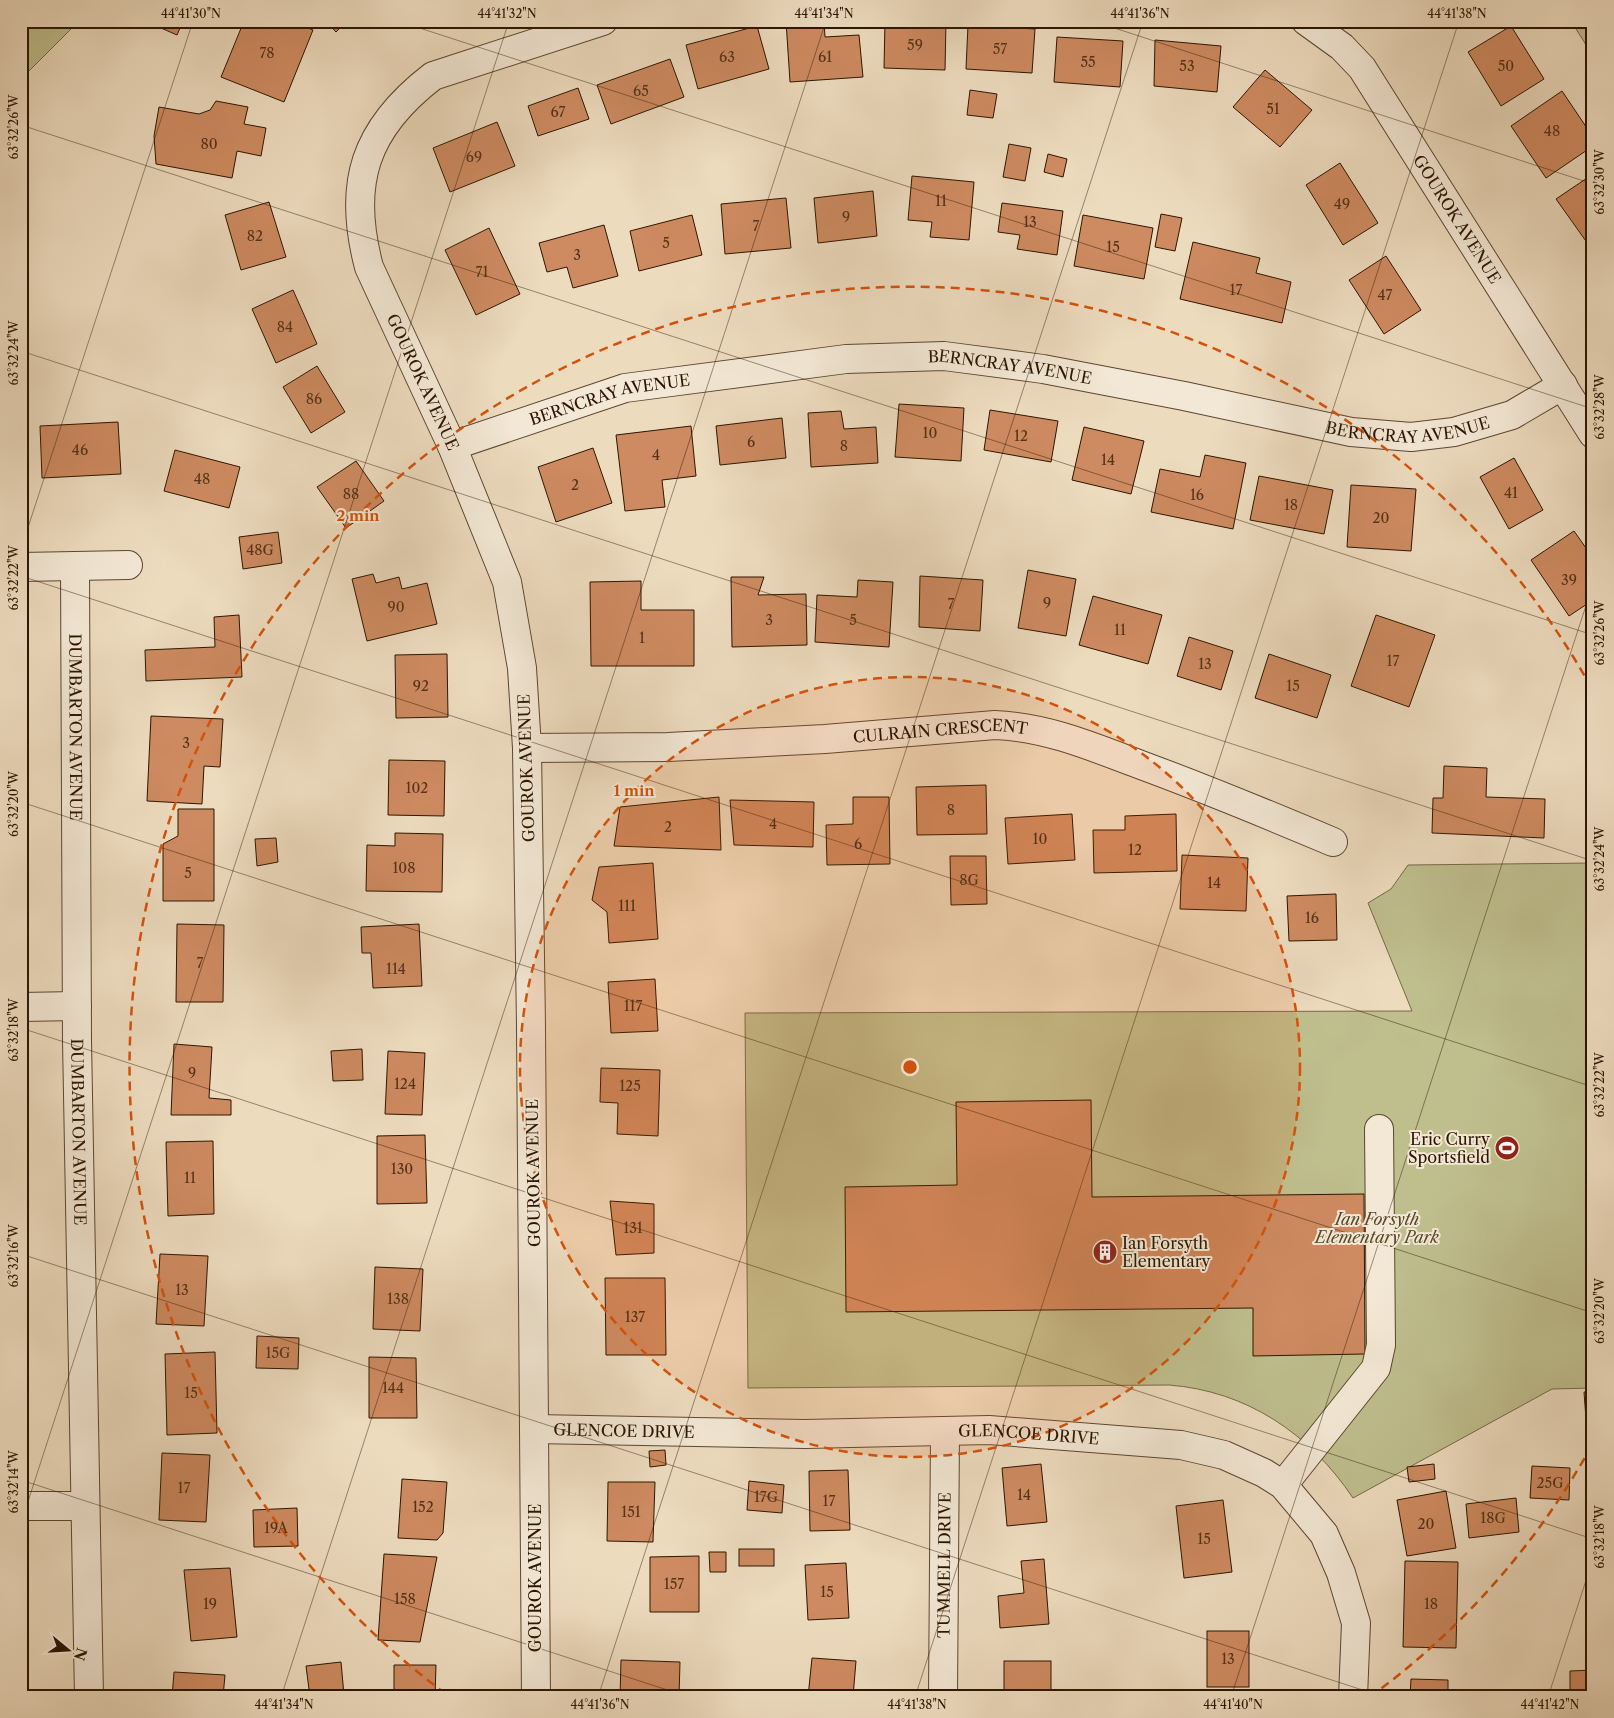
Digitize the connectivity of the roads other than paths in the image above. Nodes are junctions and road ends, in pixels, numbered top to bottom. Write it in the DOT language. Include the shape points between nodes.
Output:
graph roads {
  1 [pos="603,21"];
  2 [pos="1306,21"];
  3 [pos="1563,386"];
  4 [pos="1593,434"];
  5 [pos="452,446"];
  6 [pos="128,565"];
  7 [pos="21,567"];
  8 [pos="75,567"];
  9 [pos="527,748"];
  10 [pos="1333,842"];
  11 [pos="21,1006"];
  12 [pos="77,1006"];
  13 [pos="1378,1129"];
  14 [pos="534,1429"];
  15 [pos="945,1432"];
  16 [pos="1283,1485"];
  17 [pos="21,1506"];
  18 [pos="84,1506"];
  19 [pos="89,1697"];
  20 [pos="536,1697"];
  21 [pos="942,1697"];
  22 [pos="1353,1697"];
  1 -- 5 [label="street, GOUROK AVENUE" via="433,76 410,94 388,118 375,139 363,170 358,203 361,236 369,267"];
  2 -- 3 [label="street, GOUROK AVENUE" via="1342,47 1362,68"];
  3 -- 4 [label="street, GOUROK AVENUE"];
  3 -- 5 [label="street, BERNCRAY AVENUE" via="1512,415 1454,432 1411,437 1351,432 1184,396 944,356 854,359 625,388"];
  5 -- 9 [label="street, GOUROK AVENUE" via="506,582 522,668"];
  6 -- 8 [label="street"];
  7 -- 8 [label="street"];
  8 -- 12 [label="street, DUMBARTON AVENUE"];
  9 -- 10 [label="street, CULRAIN CRESCENT" via="668,747 826,739 995,724 1016,726 1054,733 1091,746 1228,797"];
  9 -- 14 [label="street, GOUROK AVENUE"];
  11 -- 12 [label="street"];
  12 -- 18 [label="street, DUMBARTON AVENUE"];
  13 -- 16 [label="street" via="1382,1344 1376,1368"];
  14 -- 15 [label="street, GLENCOE DRIVE" via="805,1434"];
  14 -- 20 [label="street, GOUROK AVENUE"];
  15 -- 16 [label="street, GLENCOE DRIVE" via="989,1430 1181,1445 1224,1455"];
  15 -- 21 [label="street, TUMMELL DRIVE"];
  16 -- 22 [label="street, GLENCOE DRIVE" via="1324,1534 1341,1573 1356,1623"];
  17 -- 18 [label="street"];
  18 -- 19 [label="street, DUMBARTON AVENUE"];
}
